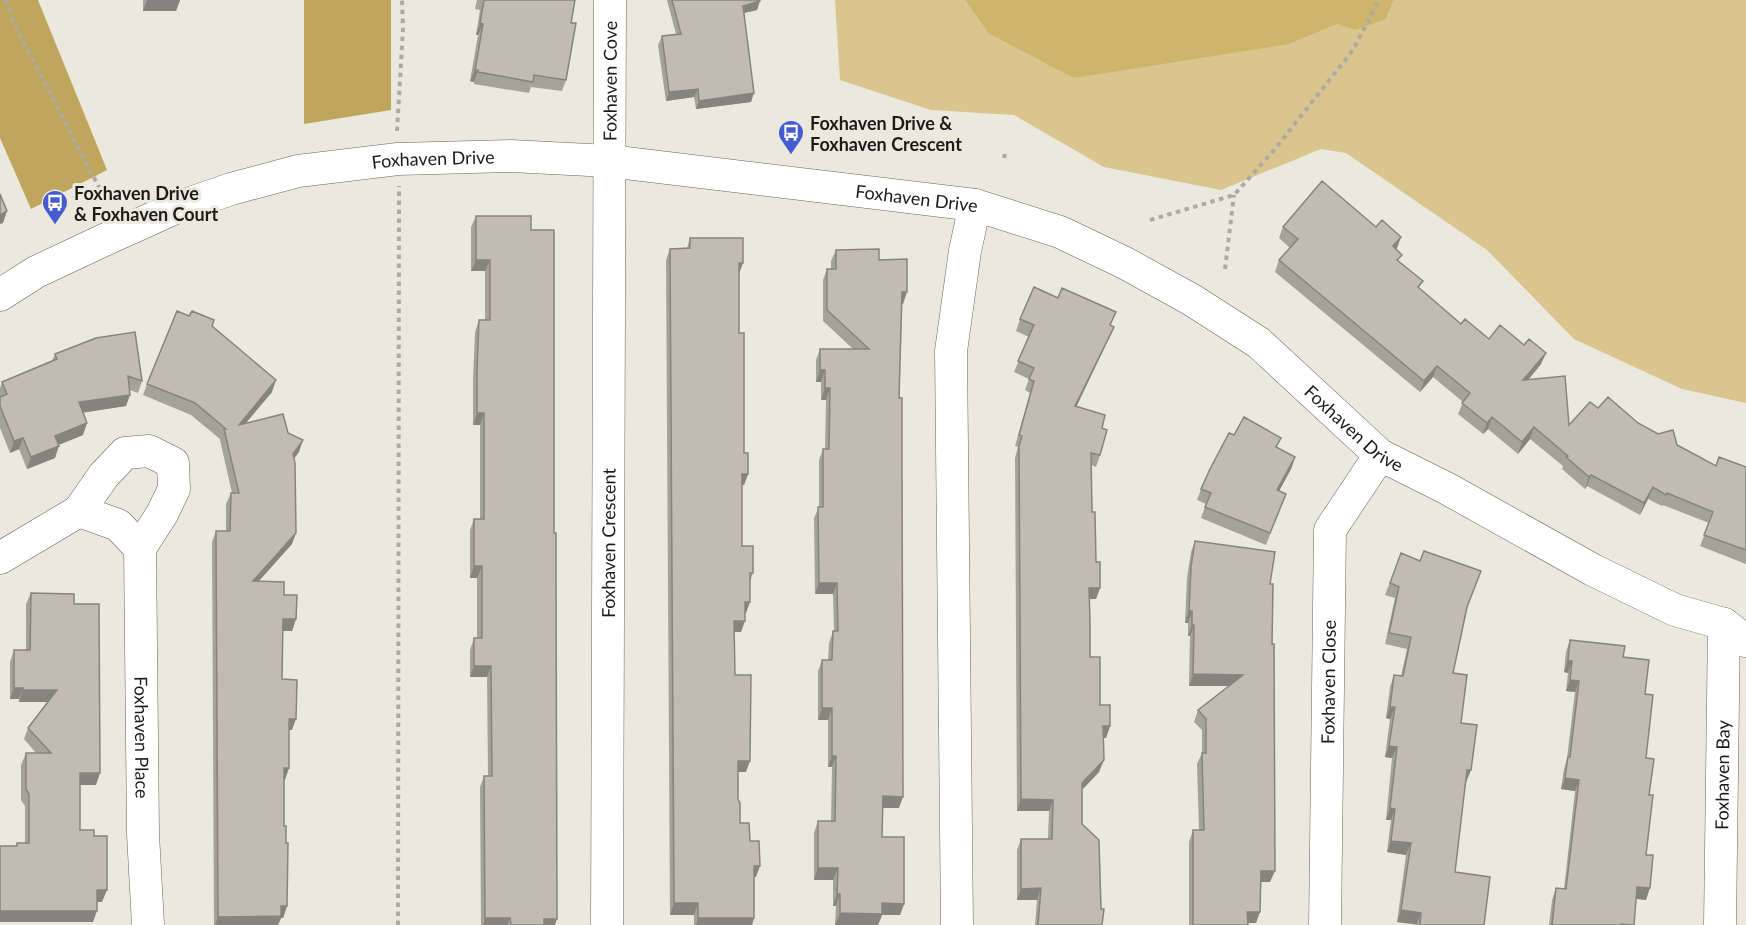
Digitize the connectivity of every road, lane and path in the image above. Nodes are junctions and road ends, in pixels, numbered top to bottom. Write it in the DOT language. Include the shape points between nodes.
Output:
graph roads {
  1 [pos="6,0"];
  2 [pos="402,0"];
  3 [pos="610,0"];
  4 [pos="1378,0"];
  5 [pos="396,119"];
  6 [pos="609,160"];
  7 [pos="102,193"];
  8 [pos="1234,195"];
  9 [pos="399,205"];
  10 [pos="975,205"];
  11 [pos="1150,220"];
  12 [pos="1225,269"];
  13 [pos="0,295"];
  14 [pos="1380,455"];
  15 [pos="79,511"];
  16 [pos="3,548"];
  17 [pos="140,548"];
  18 [pos="1739,635"];
  19 [pos="148,925"];
  20 [pos="398,925"];
  21 [pos="607,925"];
  22 [pos="957,925"];
  23 [pos="1325,925"];
  24 [pos="1720,925"];
  1 -- 7 [label="path" via="14,23"];
  2 -- 5 [label="path"];
  3 -- 6 [label="street, Foxhaven Cove"];
  4 -- 8 [label="path" via="1353,50"];
  6 -- 10 [label="street, Foxhaven Drive"];
  6 -- 13 [label="street, Foxhaven Drive" via="511,156 398,159 298,171 173,209 36,272"];
  6 -- 21 [label="street, Foxhaven Crescent"];
  8 -- 11 [label="path"];
  8 -- 12 [label="path"];
  9 -- 20 [label="path"];
  10 -- 14 [label="street, Foxhaven Drive" via="1060,232 1192,300 1259,343"];
  10 -- 22 [label="street" via="951,351"];
  14 -- 18 [label="street, Foxhaven Drive" via="1593,570 1675,610"];
  14 -- 23 [label="street, Foxhaven Close" via="1330,530"];
  15 -- 16 [label="street"];
  15 -- 17 [label="street" via="118,525"];
  15 -- 17 [label="street" via="125,453 149,451 173,464 174,489"];
  17 -- 19 [label="street, Foxhaven Place"];
  18 -- 24 [label="street, Foxhaven Bay"];
}
